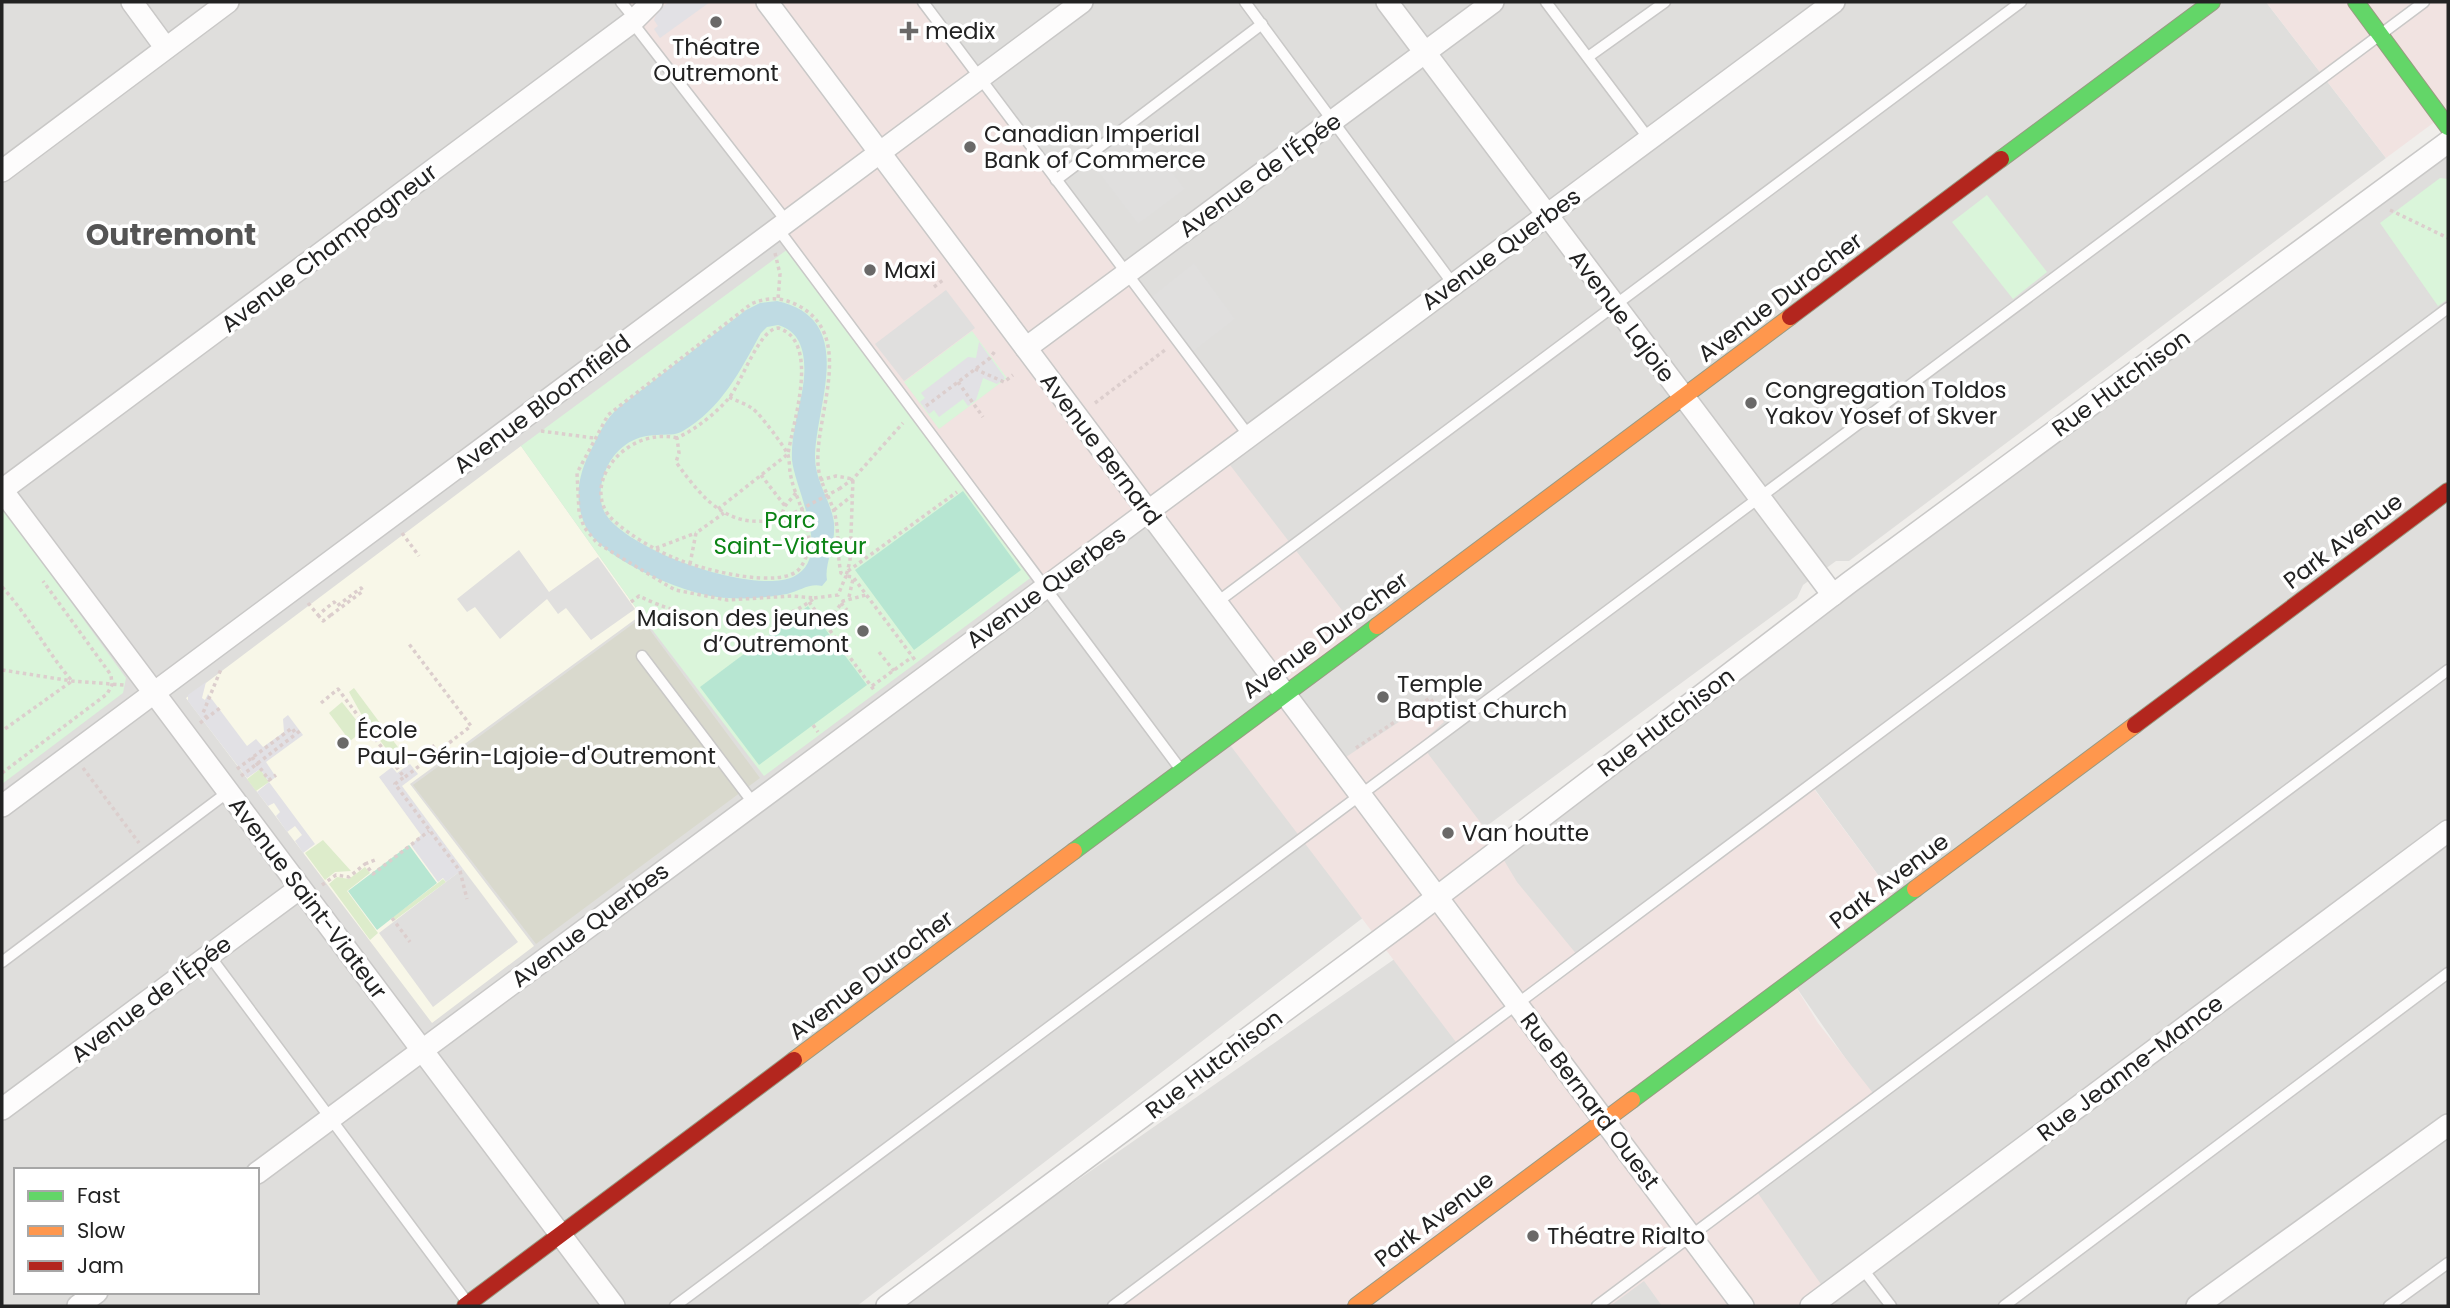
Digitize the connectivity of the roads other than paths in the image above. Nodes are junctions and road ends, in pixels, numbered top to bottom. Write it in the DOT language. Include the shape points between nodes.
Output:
graph roads {
  1 [pos="132,2"];
  2 [pos="228,2"];
  3 [pos="621,2"];
  4 [pos="652,2"];
  5 [pos="767,2"];
  6 [pos="923,2"];
  7 [pos="1082,2"];
  8 [pos="1245,2"];
  9 [pos="1388,2"];
  10 [pos="1493,2"];
  11 [pos="1546,2"];
  12 [pos="1665,2"];
  13 [pos="1834,2"];
  14 [pos="2021,2"];
  15 [pos="2212,2"];
  16 [pos="2356,2"];
  17 [pos="2424,2"];
  18 [pos="633,21"];
  19 [pos="1262,24"];
  20 [pos="2381,35"];
  21 [pos="165,47"];
  22 [pos="1426,52"];
  23 [pos="1588,57"];
  24 [pos="980,78"];
  25 [pos="1332,122"];
  26 [pos="2448,127"];
  27 [pos="1649,139"];
  28 [pos="2448,142"];
  29 [pos="878,153"];
  30 [pos="2,171"];
  31 [pos="1056,180"];
  32 [pos="1546,214"];
  33 [pos="783,226"];
  34 [pos="1129,273"];
  35 [pos="1453,284"];
  36 [pos="1614,305"];
  37 [pos="2448,308"];
  38 [pos="1026,348"];
  39 [pos="1684,398"];
  40 [pos="1249,436"];
  41 [pos="2,490"];
  42 [pos="2448,491"];
  43 [pos="1759,498"];
  44 [pos="1149,511"];
  45 [pos="1047,587"];
  46 [pos="1833,595"];
  47 [pos="1216,603"];
  48 [pos="642,656"];
  49 [pos="2448,670"];
  50 [pos="154,693"];
  51 [pos="1284,695"];
  52 [pos="1181,770"];
  53 [pos="234,785"];
  54 [pos="1361,795"];
  55 [pos="754,804"];
  56 [pos="2,806"];
  57 [pos="2448,831"];
  58 [pos="310,887"];
  59 [pos="1437,896"];
  60 [pos="209,955"];
  61 [pos="2,962"];
  62 [pos="2448,973"];
  63 [pos="1516,1003"];
  64 [pos="422,1051"];
  65 [pos="2,1109"];
  66 [pos="331,1117"];
  67 [pos="1605,1121"];
  68 [pos="2448,1125"];
  69 [pos="259,1171"];
  70 [pos="561,1236"];
  71 [pos="1691,1237"];
  72 [pos="2448,1263"];
  73 [pos="1862,1268"];
  74 [pos="94,1294"];
  75 [pos="467,1305"];
  76 [pos="78,1306"];
  77 [pos="614,1306"];
  78 [pos="675,1306"];
  79 [pos="887,1306"];
  80 [pos="1113,1306"];
  81 [pos="1356,1306"];
  82 [pos="1597,1306"];
  83 [pos="1743,1306"];
  84 [pos="1811,1306"];
  85 [pos="1891,1306"];
  86 [pos="2004,1306"];
  87 [pos="2197,1306"];
  88 [pos="2389,1306"];
  1 -- 21 [label="street"];
  2 -- 21 [label="street"];
  3 -- 18 [label="lane"];
  4 -- 18 [label="street, Avenue Champagneur"];
  5 -- 29 [label="street, Avenue Bernard"];
  6 -- 24 [label="lane"];
  7 -- 24 [label="street, Avenue Bloomfield"];
  8 -- 19 [label="lane"];
  9 -- 22 [label="street, Avenue Lajoie"];
  10 -- 22 [label="street, Avenue de l'Épée"];
  11 -- 23 [label="lane"];
  12 -- 23 [label="lane"];
  13 -- 27 [label="street, Avenue Querbes"];
  14 -- 36 [label="lane"];
  15 -- 39 [label="street, Avenue Durocher"];
  16 -- 20 [label="street"];
  17 -- 20 [label="lane"];
  18 -- 33 [label="lane"];
  18 -- 41 [label="street, Avenue Champagneur"];
  19 -- 25 [label="lane"];
  19 -- 31 [label="lane"];
  20 -- 26 [label="street"];
  20 -- 43 [label="lane"];
  21 -- 30 [label="street"];
  22 -- 25 [label="street, Avenue de l'Épée"];
  22 -- 32 [label="street, Avenue Lajoie"];
  23 -- 27 [label="lane"];
  24 -- 29 [label="street, Avenue Bloomfield"];
  24 -- 31 [label="lane"];
  25 -- 34 [label="street, Avenue de l'Épée"];
  25 -- 35 [label="lane"];
  27 -- 32 [label="street, Avenue Querbes"];
  28 -- 46 [label="street, Rue Hutchison"];
  29 -- 33 [label="street, Avenue Bloomfield"];
  29 -- 38 [label="street, Avenue Bernard"];
  31 -- 34 [label="lane"];
  32 -- 35 [label="street, Avenue Querbes"];
  32 -- 36 [label="street, Avenue Lajoie"];
  33 -- 45 [label="lane"];
  33 -- 50 [label="street, Avenue Bloomfield"];
  34 -- 38 [label="street, Avenue de l'Épée"];
  34 -- 40 [label="lane"];
  35 -- 40 [label="street, Avenue Querbes"];
  36 -- 39 [label="street, Avenue Lajoie"];
  36 -- 47 [label="lane"];
  37 -- 63 [label="lane"];
  38 -- 44 [label="street, Avenue Bernard"];
  39 -- 43 [label="street, Avenue Lajoie"];
  39 -- 51 [label="street, Avenue Durocher"];
  40 -- 44 [label="street, Avenue Querbes"];
  41 -- 50 [label="street, Avenue Saint-Viateur"];
  42 -- 67 [label="street, Park Avenue"];
  43 -- 46 [label="street, Avenue Lajoie"];
  43 -- 54 [label="lane"];
  44 -- 45 [label="street, Avenue Querbes"];
  44 -- 47 [label="street, Avenue Bernard"];
  45 -- 52 [label="lane"];
  45 -- 55 [label="street, Avenue Querbes"];
  46 -- 59 [label="street, Rue Hutchison"];
  47 -- 51 [label="street, Avenue Bernard"];
  48 -- 55 [label="lane"];
  49 -- 71 [label="lane"];
  50 -- 53 [label="street, Avenue Saint-Viateur"];
  50 -- 56 [label="street, Avenue Bloomfield"];
  51 -- 52 [label="street, Avenue Durocher"];
  51 -- 54 [label="street, Avenue Bernard"];
  52 -- 70 [label="street, Avenue Durocher"];
  53 -- 58 [label="street, Avenue Saint-Viateur"];
  53 -- 61 [label="lane"];
  54 -- 59 [label="street, Avenue Bernard"];
  54 -- 78 [label="lane"];
  55 -- 64 [label="street, Avenue Querbes"];
  57 -- 73 [label="street, Rue Jeanne-Mance"];
  58 -- 60 [label="street, Avenue de l'Épée"];
  58 -- 64 [label="street, Avenue Saint-Viateur"];
  59 -- 63 [label="street, Rue Bernard Ouest"];
  59 -- 79 [label="street, Rue Hutchison"];
  60 -- 65 [label="street, Avenue de l'Épée"];
  60 -- 66 [label="lane"];
  62 -- 86 [label="lane"];
  63 -- 67 [label="street, Rue Bernard Ouest"];
  63 -- 80 [label="lane"];
  64 -- 66 [label="street, Avenue Querbes"];
  64 -- 70 [label="street, Avenue Saint-Viateur"];
  66 -- 69 [label="street, Avenue Querbes"];
  66 -- 75 [label="lane"];
  67 -- 71 [label="street, Rue Bernard Ouest"];
  67 -- 81 [label="street, Park Avenue"];
  68 -- 87 [label="street"];
  70 -- 75 [label="street, Avenue Durocher"];
  70 -- 77 [label="street, Avenue Saint-Viateur"];
  71 -- 82 [label="lane"];
  71 -- 83 [label="street, Rue Bernard Ouest"];
  72 -- 88 [label="lane"];
  73 -- 84 [label="street, Rue Jeanne-Mance"];
  73 -- 85 [label="lane"];
  74 -- 76 [label="street"];
}
